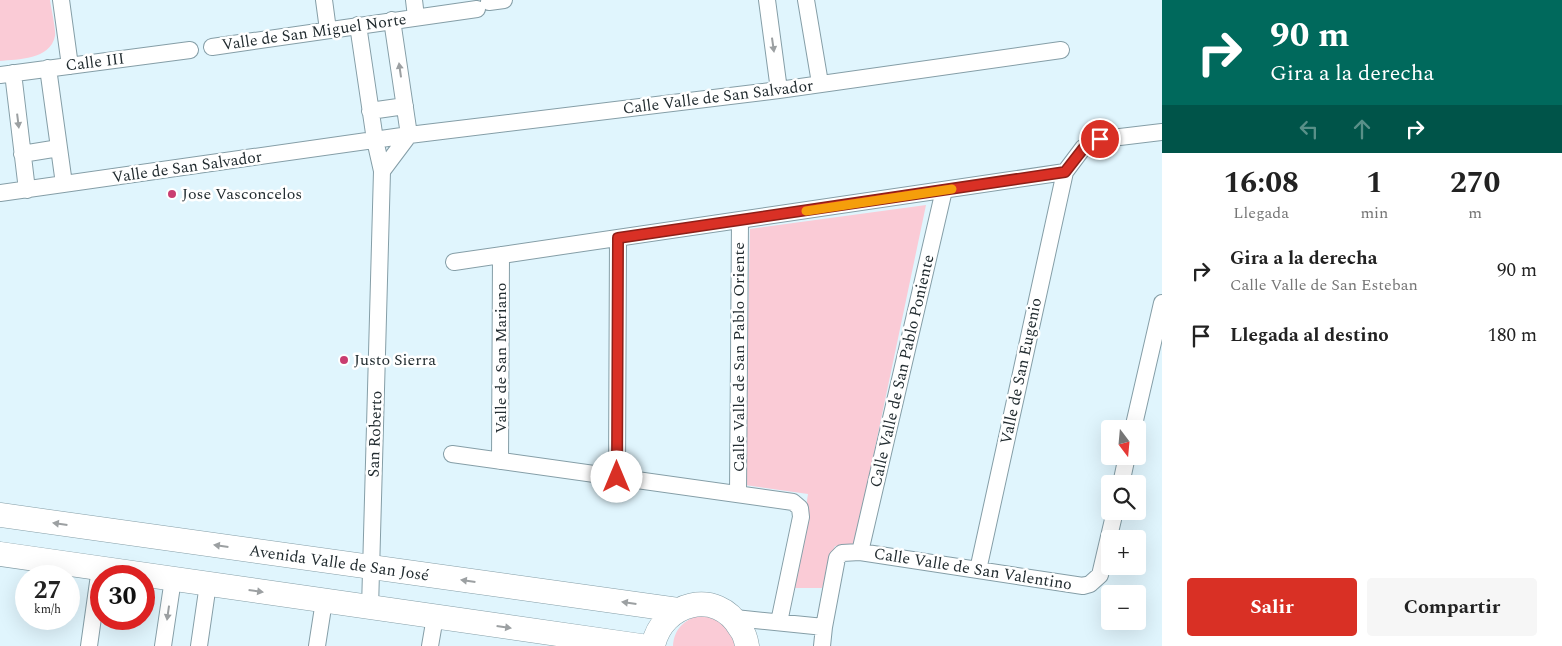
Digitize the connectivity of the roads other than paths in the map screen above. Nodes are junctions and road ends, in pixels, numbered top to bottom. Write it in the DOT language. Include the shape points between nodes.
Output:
graph roads {
  1 [pos="62,0"];
  2 [pos="324,0"];
  3 [pos="414,0"];
  4 [pos="767,0"];
  5 [pos="806,0"];
  6 [pos="490,4"];
  7 [pos="416,16"];
  8 [pos="392,20"];
  9 [pos="358,25"];
  10 [pos="328,30"];
  11 [pos="212,47"];
  12 [pos="190,50"];
  13 [pos="1061,50"];
  14 [pos="70,66"];
  15 [pos="48,68"];
  16 [pos="6,74"];
  17 [pos="820,84"];
  18 [pos="779,90"];
  19 [pos="405,106"];
  20 [pos="370,111"];
  21 [pos="1162,132"];
  22 [pos="409,135"];
  23 [pos="375,140"];
  24 [pos="59,148"];
  25 [pos="22,154"];
  26 [pos="382,171"];
  27 [pos="1065,172"];
  28 [pos="64,184"];
  29 [pos="27,190"];
  30 [pos="944,190"];
  31 [pos="0,193"];
  32 [pos="740,221"];
  33 [pos="618,238"];
  34 [pos="501,255"];
  35 [pos="454,262"];
  36 [pos="1162,303"];
  37 [pos="1136,420"];
  38 [pos="452,454"];
  39 [pos="500,461"];
  40 [pos="617,477"];
  41 [pos="738,494"];
  42 [pos="0,515"];
  43 [pos="1113,520"];
  44 [pos="860,552"];
  45 [pos="0,554"];
  46 [pos="90,567"];
  47 [pos="371,568"];
  48 [pos="978,570"];
  49 [pos="155,576"];
  50 [pos="173,579"];
  51 [pos="208,584"];
  52 [pos="324,601"];
  53 [pos="370,608"];
  54 [pos="678,610"];
  55 [pos="435,617"];
  56 [pos="735,618"];
  57 [pos="779,622"];
  58 [pos="824,627"];
  59 [pos="91,630"];
  60 [pos="546,640"];
  61 [pos="747,645"];
  62 [pos="89,646"];
  63 [pos="163,646"];
  64 [pos="199,646"];
  65 [pos="317,646"];
  66 [pos="430,646"];
  67 [pos="641,646"];
  68 [pos="653,646"];
  69 [pos="822,646"];
  1 -- 14 [label="street"];
  2 -- 10 [label="street"];
  3 -- 7 [label="street"];
  4 -- 18 [label="street, one-way"];
  5 -- 17 [label="street"];
  6 -- 7 [label="street, Valle de San Miguel Norte"];
  7 -- 8 [label="street, Valle de San Miguel Norte"];
  8 -- 9 [label="street, Valle de San Miguel Norte"];
  19 -- 8 [label="street, one-way"];
  9 -- 10 [label="street, Valle de San Miguel Norte"];
  9 -- 20 [label="street, San Roberto"];
  10 -- 11 [label="street, Valle de San Miguel Norte"];
  12 -- 14 [label="street, Calle III"];
  13 -- 17 [label="street, Calle Valle de San Salvador"];
  14 -- 15 [label="street, Calle III"];
  15 -- 16 [label="street, Calle III"];
  15 -- 24 [label="street"];
  16 -- 25 [label="street, one-way"];
  17 -- 18 [label="street, Calle Valle de San Salvador"];
  18 -- 22 [label="street, Calle Valle de San Salvador"];
  19 -- 20 [label="street"];
  19 -- 22 [label="street"];
  20 -- 23 [label="street, San Roberto"];
  21 -- 27 [label="street" via="1095,140 1083,148"];
  22 -- 23 [label="street, Calle Valle de San Salvador"];
  22 -- 26 [label="street"];
  23 -- 26 [label="street, San Roberto"];
  23 -- 28 [label="street, Valle de San Salvador"];
  24 -- 25 [label="street"];
  24 -- 28 [label="street"];
  25 -- 29 [label="street"];
  26 -- 47 [label="street, San Roberto"];
  27 -- 30 [label="street"];
  27 -- 48 [label="street, Valle de San Eugenio"];
  28 -- 29 [label="street, Valle de San Salvador"];
  29 -- 31 [label="street, Valle de San Salvador"];
  30 -- 32 [label="street"];
  30 -- 44 [label="street, Calle Valle de San Pablo Poniente"];
  32 -- 33 [label="street"];
  32 -- 41 [label="street, Calle Valle de San Pablo Oriente"];
  33 -- 34 [label="street"];
  33 -- 40 [label="street"];
  34 -- 35 [label="street"];
  34 -- 39 [label="street, Valle de San Mariano"];
  36 -- 37 [label="street"];
  38 -- 39 [label="street"];
  39 -- 40 [label="street"];
  40 -- 41 [label="street"];
  41 -- 57 [label="street" via="793,502 800,508"];
  47 -- 42 [label="street, Avenida Valle de San José, one-way"];
  43 -- 48 [label="street, Calle Valle de San Valentino" via="1100,575 1090,584 1083,586"];
  44 -- 48 [label="street, Calle Valle de San Valentino"];
  44 -- 58 [label="street, Calle Valle de San Valentino" via="842,553 837,558"];
  45 -- 46 [label="street"];
  47 -- 53 [label="street, San Roberto"];
  54 -- 47 [label="street, Avenida Valle de San José, one-way"];
  49 -- 50 [label="street"];
  50 -- 51 [label="street"];
  50 -- 63 [label="street, one-way"];
  51 -- 52 [label="street, one-way"];
  51 -- 64 [label="street"];
  52 -- 53 [label="street"];
  52 -- 65 [label="street"];
  53 -- 55 [label="street"];
  54 -- 56 [label="street" via="710,605"];
  54 -- 68 [label="street" via="660,626"];
  55 -- 60 [label="street, one-way"];
  55 -- 66 [label="street"];
  56 -- 57 [label="street"];
  56 -- 61 [label="street"];
  57 -- 58 [label="street"];
  58 -- 69 [label="street"];
  59 -- 62 [label="street"];
  60 -- 67 [label="street"];
}
